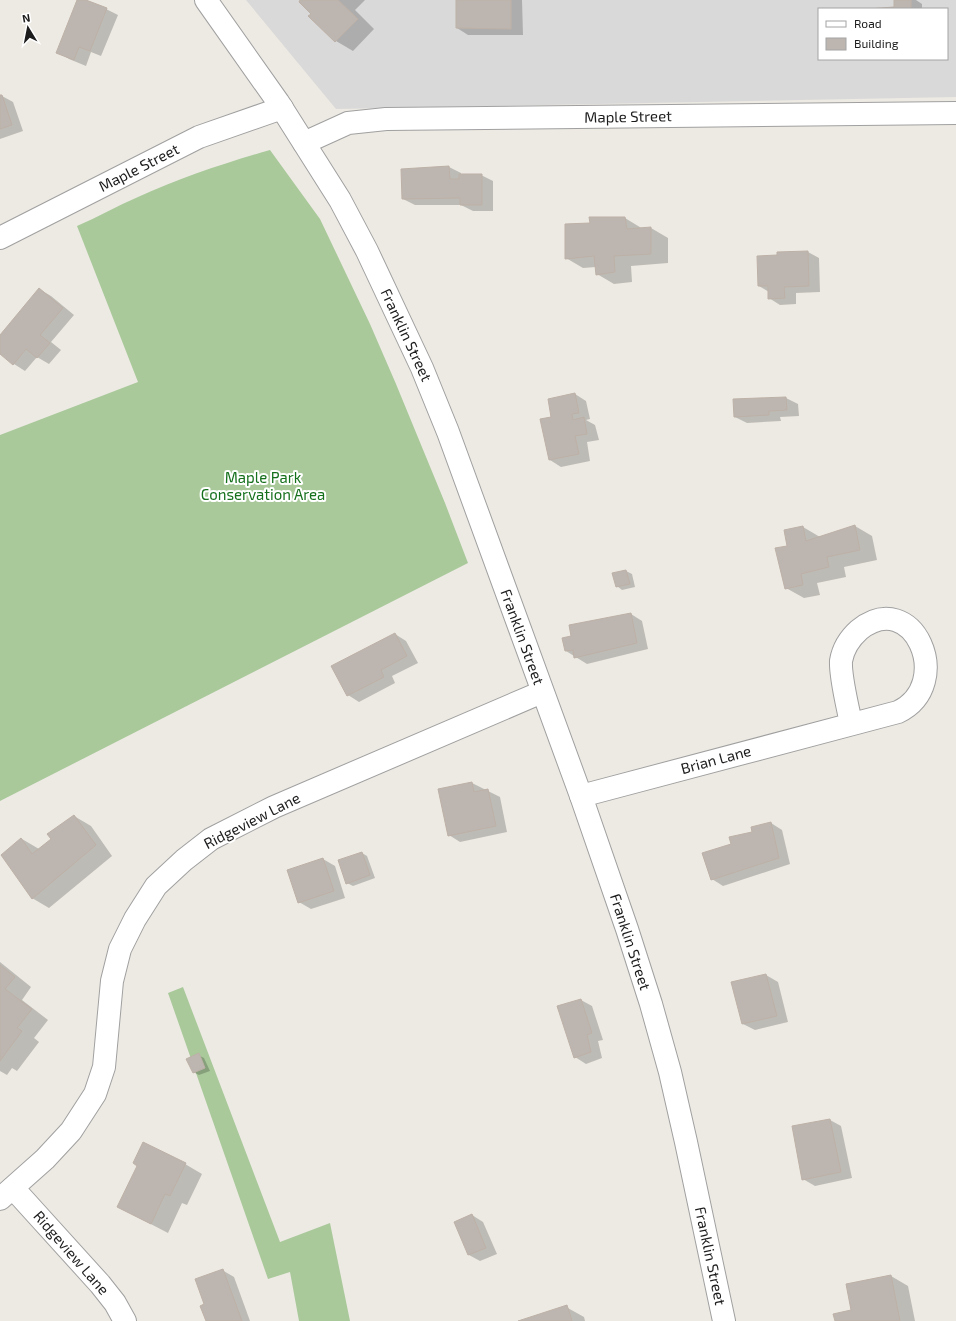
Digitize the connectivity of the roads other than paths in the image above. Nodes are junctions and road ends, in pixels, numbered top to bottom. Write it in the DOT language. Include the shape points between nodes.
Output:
graph roads {
  1 [pos="206,0"];
  2 [pos="282,108"];
  3 [pos="956,113"];
  4 [pos="304,143"];
  5 [pos="0,238"];
  6 [pos="542,692"];
  7 [pos="851,724"];
  8 [pos="581,796"];
  9 [pos="7,1194"];
  10 [pos="125,1321"];
  11 [pos="724,1321"];
  1 -- 2 [label="street, Franklin Street"];
  2 -- 4 [label="street, Franklin Street"];
  2 -- 5 [label="street, Maple Street" via="198,137"];
  3 -- 4 [label="street, Maple Street" via="386,119 348,123"];
  4 -- 6 [label="street, Franklin Street" via="340,200 367,251 422,368 448,432"];
  6 -- 8 [label="street, Franklin Street"];
  6 -- 9 [label="street, Ridgeview Lane" via="243,822 211,839 156,886 120,949 112,980 104,1067 95,1094 71,1131"];
  7 -- 7 [label="street, Brian Lane" via="907,708 923,698 934,671 934,657 929,644 916,629 899,621 880,620 862,628 848,642 841,660 841,670"];
  7 -- 8 [label="street, Brian Lane"];
  8 -- 11 [label="street, Franklin Street" via="632,944 670,1072"];
  9 -- 10 [label="street, Ridgeview Lane" via="100,1284"];
}
